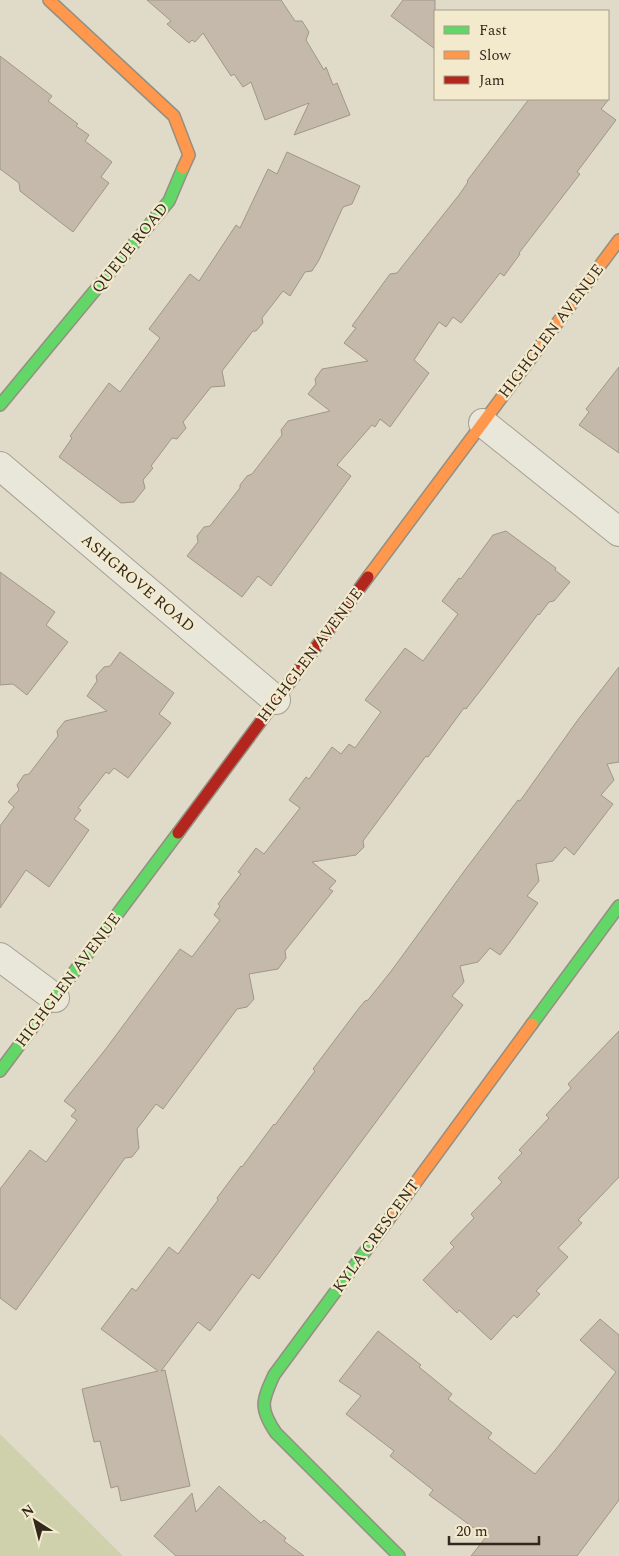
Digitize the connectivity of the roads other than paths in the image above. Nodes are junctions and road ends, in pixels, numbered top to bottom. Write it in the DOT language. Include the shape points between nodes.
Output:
graph roads {
  1 [pos="49,0"];
  2 [pos="619,240"];
  3 [pos="0,404"];
  4 [pos="483,422"];
  5 [pos="0,466"];
  6 [pos="619,532"];
  7 [pos="276,700"];
  8 [pos="619,906"];
  9 [pos="0,957"];
  10 [pos="55,998"];
  11 [pos="0,1071"];
  12 [pos="399,1556"];
  1 -- 3 [label="street, QUEUE ROAD" via="174,116 189,156 169,201"];
  2 -- 4 [label="street, HIGHGLEN AVENUE"];
  4 -- 6 [label="street"];
  4 -- 7 [label="street, HIGHGLEN AVENUE"];
  5 -- 7 [label="street, ASHGROVE ROAD"];
  7 -- 10 [label="street, HIGHGLEN AVENUE"];
  8 -- 12 [label="street, KYLA CRESCENT" via="274,1375 263,1399 266,1419 276,1434"];
  9 -- 10 [label="street"];
  10 -- 11 [label="street, HIGHGLEN AVENUE"];
}
